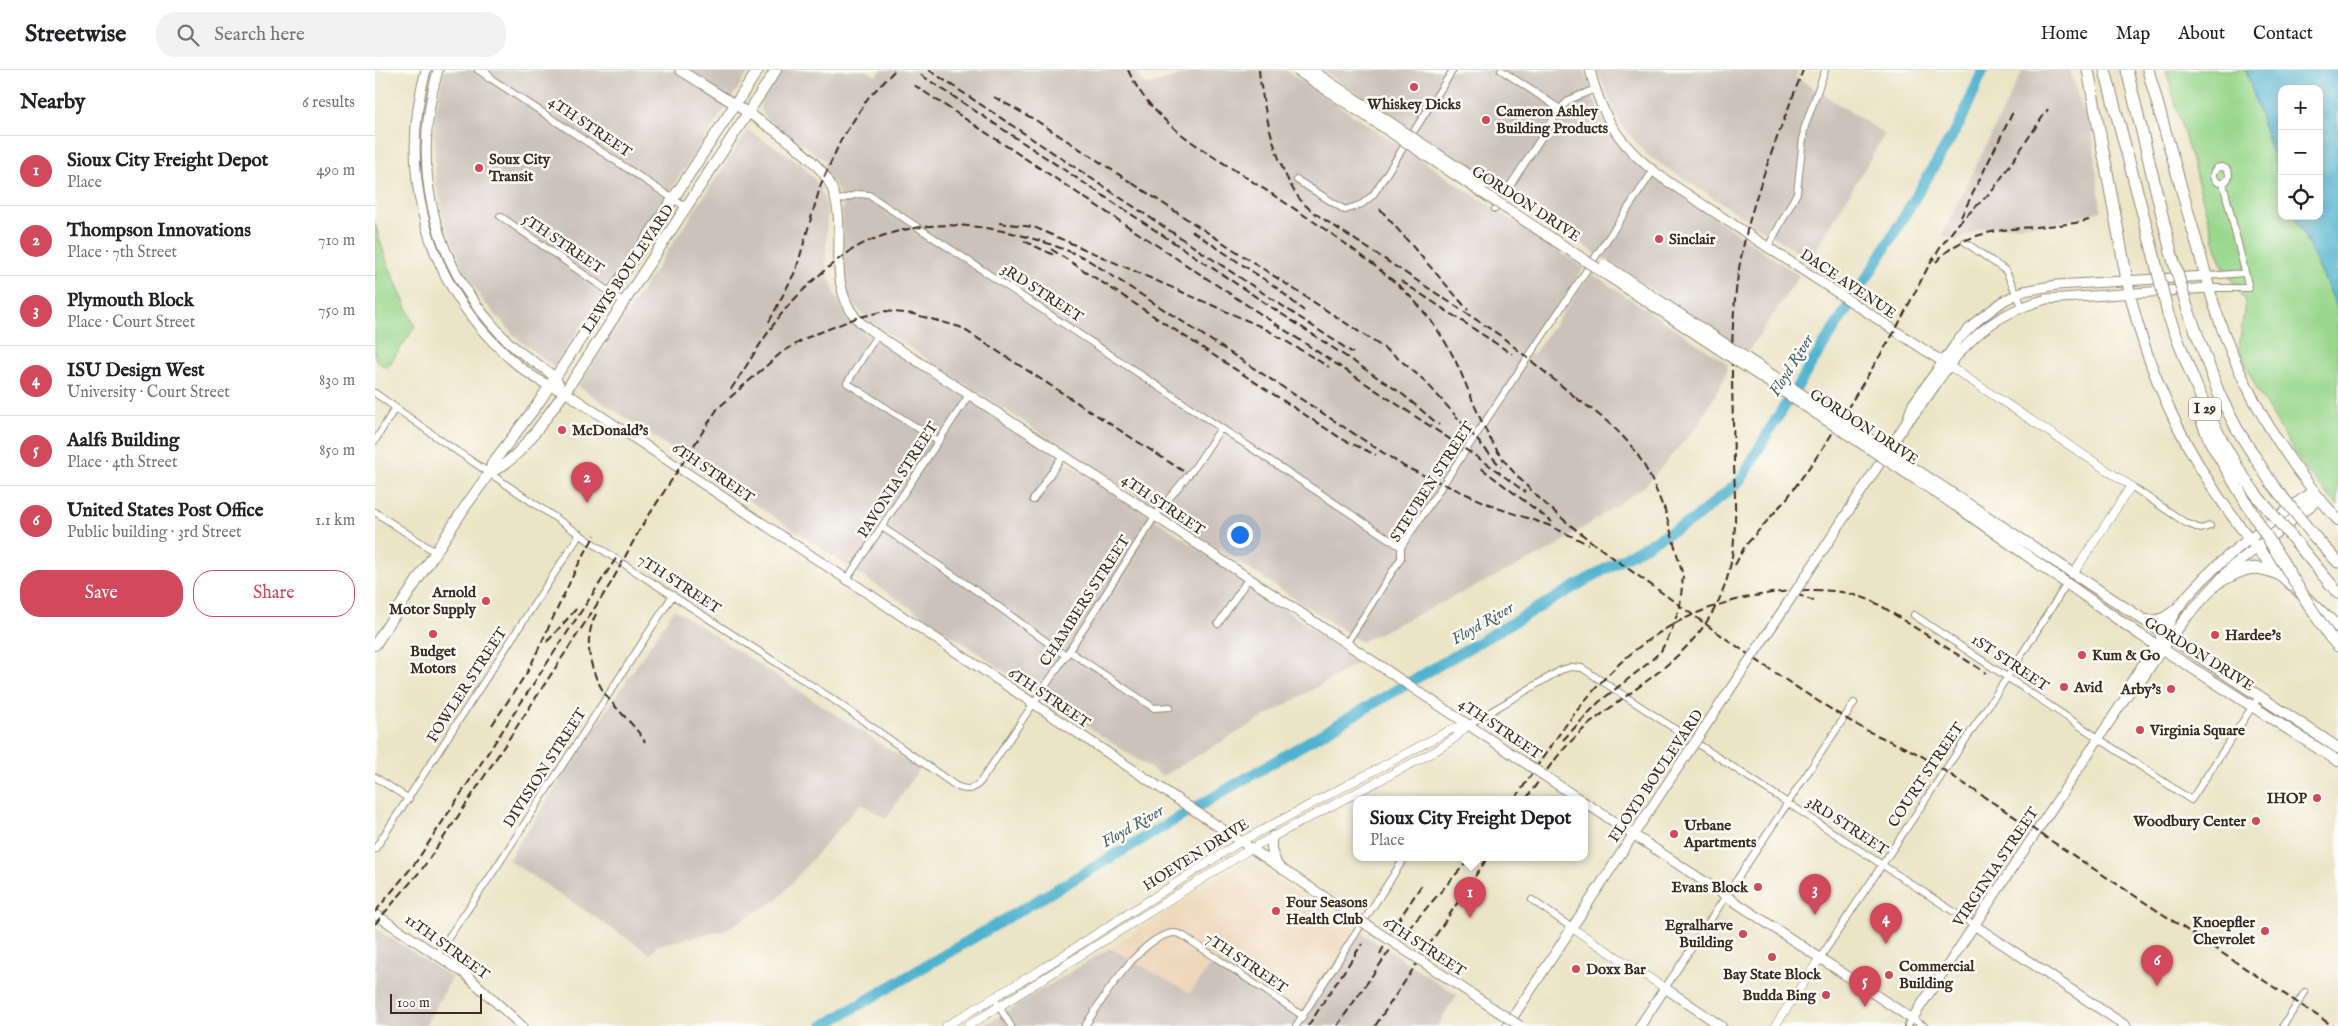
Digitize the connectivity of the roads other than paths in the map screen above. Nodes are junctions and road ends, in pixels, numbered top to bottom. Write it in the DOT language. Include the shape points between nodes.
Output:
graph roads {
  1 [pos="426,70"];
  2 [pos="438,70"];
  3 [pos="477,70"];
  4 [pos="680,70"];
  5 [pos="758,70"];
  6 [pos="776,70"];
  7 [pos="1297,70"];
  8 [pos="1311,70"];
  9 [pos="1453,70"];
  10 [pos="1501,70"];
  11 [pos="1590,70"];
  12 [pos="1825,70"];
  13 [pos="2089,70"];
  14 [pos="2105,70"];
  15 [pos="2127,70"];
  16 [pos="2148,70"];
  17 [pos="486,74"];
  18 [pos="1595,89"];
  19 [pos="735,106"];
  20 [pos="1559,109"];
  21 [pos="747,114"];
  22 [pos="1653,171"];
  23 [pos="1297,180"];
  24 [pos="2223,183"];
  25 [pos="674,200"];
  26 [pos="836,201"];
  27 [pos="687,208"];
  28 [pos="1495,209"];
  29 [pos="499,216"];
  30 [pos="1965,242"];
  31 [pos="1768,247"];
  32 [pos="2245,273"];
  33 [pos="2206,276"];
  34 [pos="2127,280"];
  35 [pos="2209,288"];
  36 [pos="612,294"];
  37 [pos="2130,294"];
  38 [pos="2016,295"];
  39 [pos="624,302"];
  40 [pos="2022,306"];
  41 [pos="877,335"];
  42 [pos="1945,363"];
  43 [pos="2190,373"];
  44 [pos="555,378"];
  45 [pos="549,387"];
  46 [pos="565,392"];
  47 [pos="375,393"];
  48 [pos="969,395"];
  49 [pos="395,408"];
  50 [pos="1221,428"];
  51 [pos="375,440"];
  52 [pos="938,440"];
  53 [pos="1063,455"];
  54 [pos="490,472"];
  55 [pos="2131,486"];
  56 [pos="2316,494"];
  57 [pos="1033,500"];
  58 [pos="1957,502"];
  59 [pos="375,512"];
  60 [pos="1155,516"];
  61 [pos="2338,520"];
  62 [pos="2210,526"];
  63 [pos="882,527"];
  64 [pos="580,534"];
  65 [pos="2253,544"];
  66 [pos="1401,547"];
  67 [pos="435,552"];
  68 [pos="2338,562"];
  69 [pos="2073,574"];
  70 [pos="2281,576"];
  71 [pos="1248,578"];
  72 [pos="847,579"];
  73 [pos="2219,582"];
  74 [pos="2066,585"];
  75 [pos="2338,593"];
  76 [pos="673,595"];
  77 [pos="2178,606"];
  78 [pos="1914,615"];
  79 [pos="2142,618"];
  80 [pos="1218,624"];
  81 [pos="2338,627"];
  82 [pos="2168,635"];
  83 [pos="375,644"];
  84 [pos="1346,644"];
  85 [pos="2338,646"];
  86 [pos="2159,647"];
  87 [pos="1067,653"];
  88 [pos="2008,676"];
  89 [pos="1550,678"];
  90 [pos="2259,696"];
  91 [pos="1032,703"];
  92 [pos="1854,703"];
  93 [pos="1170,706"];
  94 [pos="2253,706"];
  95 [pos="1469,724"];
  96 [pos="2099,738"];
  97 [pos="2338,748"];
  98 [pos="2338,761"];
  99 [pos="375,776"];
  100 [pos="973,789"];
  101 [pos="1575,796"];
  102 [pos="409,799"];
  103 [pos="1788,803"];
  104 [pos="1588,805"];
  105 [pos="1633,835"];
  106 [pos="1273,836"];
  107 [pos="1240,842"];
  108 [pos="375,849"];
  109 [pos="1250,849"];
  110 [pos="1402,861"];
  111 [pos="1882,865"];
  112 [pos="1280,868"];
  113 [pos="1726,896"];
  114 [pos="1532,900"];
  115 [pos="375,914"];
  116 [pos="1974,926"];
  117 [pos="1572,928"];
  118 [pos="437,954"];
  119 [pos="1820,958"];
  120 [pos="1665,988"];
  121 [pos="2305,992"];
  122 [pos="994,998"];
  123 [pos="999,1008"];
  124 [pos="1303,1016"];
  125 [pos="1910,1023"];
  126 [pos="523,1026"];
  127 [pos="946,1026"];
  128 [pos="968,1026"];
  129 [pos="1011,1026"];
  130 [pos="1085,1026"];
  131 [pos="1296,1026"];
  132 [pos="1507,1026"];
  133 [pos="1520,1026"];
  134 [pos="1640,1026"];
  135 [pos="1721,1026"];
  136 [pos="1775,1026"];
  137 [pos="1925,1026"];
  138 [pos="2126,1026"];
  139 [pos="2283,1026"];
  1 -- 45 [label="main road, 6TH STREET" via="415,116 414,152 418,198 435,256 456,296 484,334"];
  2 -- 44 [label="main road, 6TH STREET" via="429,109 425,150 429,194 441,238 458,277 491,324 525,356"];
  3 -- 17 [label="street, 4TH STREET"];
  4 -- 19 [label="main road"];
  5 -- 19 [label="main road, LEWIS BOULEVARD"];
  6 -- 21 [label="main road, LEWIS BOULEVARD"];
  7 -- 58 [label="main road, GORDON DRIVE, bridge"];
  8 -- 58 [label="main road, GORDON DRIVE, bridge"];
  9 -- 23 [label="street" via="1373,195 1362,204 1345,210"];
  10 -- 20 [label="street"];
  11 -- 18 [label="main road, DACE AVENUE"];
  12 -- 31 [label="street" via="1804,129 1797,192"];
  13 -- 34 [label="highway"];
  14 -- 43 [label="highway, I 29, bridge" via="2168,314"];
  15 -- 68 [label="highway, I 29, bridge" via="2171,252 2187,308 2219,394 2272,484"];
  16 -- 33 [label="highway"];
  17 -- 25 [label="street, 4TH STREET"];
  18 -- 20 [label="street" via="1569,100"];
  18 -- 22 [label="main road, DACE AVENUE" via="1608,121 1621,140 1634,157"];
  19 -- 21 [label="main road"];
  19 -- 25 [label="main road, LEWIS BOULEVARD"];
  20 -- 28 [label="street"];
  21 -- 26 [label="main road" via="819,167"];
  21 -- 27 [label="main road, LEWIS BOULEVARD"];
  22 -- 31 [label="main road, DACE AVENUE"];
  22 -- 66 [label="street, STEUBEN STREET"];
  24 -- 32 [label="street"];
  25 -- 27 [label="street, 4TH STREET"];
  25 -- 36 [label="main road, LEWIS BOULEVARD"];
  26 -- 41 [label="main road, 4TH STREET" via="839,277 843,294 856,318"];
  26 -- 50 [label="street, 3RD STREET" via="858,194 869,195"];
  27 -- 39 [label="main road, LEWIS BOULEVARD"];
  29 -- 36 [label="street, 5TH STREET"];
  30 -- 38 [label="street" via="2006,271"];
  31 -- 42 [label="main road, DACE AVENUE"];
  32 -- 33 [label="street"];
  32 -- 35 [label="street" via="2249,288"];
  33 -- 34 [label="main road"];
  33 -- 35 [label="main road"];
  34 -- 37 [label="main road"];
  34 -- 38 [label="main road" via="2057,285"];
  35 -- 37 [label="main road"];
  35 -- 56 [label="main road" via="2244,380 2278,440"];
  36 -- 39 [label="street, 5TH STREET"];
  36 -- 44 [label="main road, LEWIS BOULEVARD"];
  37 -- 40 [label="main road" via="2067,296"];
  37 -- 65 [label="main road" via="2143,342 2165,399 2215,493"];
  38 -- 40 [label="street"];
  38 -- 42 [label="main road" via="1994,306 1978,320 1959,339"];
  39 -- 46 [label="main road, LEWIS BOULEVARD"];
  40 -- 42 [label="main road" via="1987,326"];
  41 -- 48 [label="main road, 4TH STREET"];
  41 -- 52 [label="street" via="847,382"];
  42 -- 55 [label="street, DACE AVENUE"];
  42 -- 105 [label="main road, FLOYD BOULEVARD, bridge" via="1921,407 1907,423"];
  43 -- 75 [label="highway, I 29, bridge" via="2206,412 2245,479"];
  43 -- 85 [label="highway, bridge" via="2192,397 2210,441 2309,605"];
  44 -- 45 [label="main road, LEWIS BOULEVARD"];
  44 -- 46 [label="main road, 6TH STREET"];
  45 -- 46 [label="main road, 6TH STREET"];
  45 -- 54 [label="main road, LEWIS BOULEVARD" via="491,464"];
  46 -- 54 [label="main road, LEWIS BOULEVARD" via="527,441 501,468"];
  46 -- 72 [label="main road, 6TH STREET"];
  47 -- 49 [label="street, 7TH STREET"];
  48 -- 52 [label="street, PAVONIA STREET"];
  48 -- 53 [label="main road, 4TH STREET"];
  49 -- 51 [label="street"];
  49 -- 54 [label="street, 7TH STREET"];
  50 -- 60 [label="street, CHAMBERS STREET" via="1195,467"];
  50 -- 66 [label="street, 3RD STREET"];
  52 -- 63 [label="street, PAVONIA STREET"];
  53 -- 57 [label="street"];
  53 -- 60 [label="main road, 4TH STREET"];
  54 -- 64 [label="street, 7TH STREET"];
  54 -- 67 [label="main road, LEWIS BOULEVARD"];
  55 -- 62 [label="street, DACE AVENUE" via="2185,523 2201,530"];
  55 -- 69 [label="street"];
  56 -- 61 [label="main road"];
  56 -- 65 [label="main road"];
  58 -- 69 [label="main road, GORDON DRIVE"];
  58 -- 74 [label="main road, GORDON DRIVE"];
  59 -- 67 [label="street"];
  60 -- 71 [label="main road, 4TH STREET"];
  60 -- 87 [label="street, CHAMBERS STREET"];
  63 -- 72 [label="street, PAVONIA STREET"];
  63 -- 87 [label="street"];
  64 -- 76 [label="street, 7TH STREET"];
  64 -- 102 [label="street, FOWLER STREET"];
  65 -- 70 [label="highway"];
  65 -- 73 [label="main road"];
  65 -- 77 [label="main road" via="2212,571"];
  66 -- 84 [label="street, STEUBEN STREET" via="1401,558"];
  67 -- 83 [label="main road, LEWIS BOULEVARD"];
  69 -- 79 [label="main road, GORDON DRIVE"];
  70 -- 73 [label="highway" via="2266,569 2250,568"];
  70 -- 81 [label="highway"];
  71 -- 80 [label="street"];
  71 -- 84 [label="main road, 4TH STREET"];
  72 -- 91 [label="main road, 6TH STREET"];
  73 -- 82 [label="main road"];
  74 -- 86 [label="main road, GORDON DRIVE"];
  74 -- 88 [label="street, COURT STREET"];
  76 -- 100 [label="street, 7TH STREET" via="831,698 957,786"];
  76 -- 118 [label="street, DIVISION STREET"];
  77 -- 79 [label="main road" via="2161,620"];
  77 -- 82 [label="main road"];
  78 -- 88 [label="street, 1ST STREET"];
  79 -- 82 [label="main road, GORDON DRIVE"];
  82 -- 86 [label="main road"];
  82 -- 90 [label="main road, GORDON DRIVE"];
  84 -- 95 [label="main road, 4TH STREET"];
  86 -- 94 [label="main road, GORDON DRIVE"];
  86 -- 96 [label="main road, VIRGINIA STREET" via="2131,682 2130,691"];
  87 -- 91 [label="street, CHAMBERS STREET"];
  87 -- 93 [label="street" via="1154,708"];
  88 -- 96 [label="street, 1ST STREET"];
  88 -- 111 [label="street, COURT STREET"];
  89 -- 95 [label="street, HOEVEN DRIVE"];
  89 -- 103 [label="street, 3RD STREET" via="1571,667 1587,670"];
  90 -- 94 [label="street"];
  90 -- 97 [label="main road, GORDON DRIVE"];
  91 -- 100 [label="street, CHAMBERS STREET"];
  91 -- 107 [label="main road, 6TH STREET"];
  92 -- 103 [label="street"];
  94 -- 96 [label="street, 1ST STREET" via="2191,800"];
  94 -- 98 [label="main road, GORDON DRIVE"];
  95 -- 101 [label="main road, 4TH STREET, bridge"];
  95 -- 106 [label="street, HOEVEN DRIVE" via="1437,750"];
  95 -- 107 [label="street, HOEVEN DRIVE" via="1452,728"];
  96 -- 116 [label="main road, VIRGINIA STREET"];
  99 -- 102 [label="street"];
  102 -- 108 [label="street, FOWLER STREET"];
  103 -- 111 [label="street, 3RD STREET"];
  103 -- 113 [label="street"];
  104 -- 105 [label="main road"];
  105 -- 113 [label="main road"];
  105 -- 117 [label="main road, FLOYD BOULEVARD"];
  106 -- 109 [label="street, HOEVEN DRIVE"];
  106 -- 112 [label="main road" via="1272,853"];
  107 -- 109 [label="main road, 6TH STREET"];
  107 -- 122 [label="street, HOEVEN DRIVE"];
  109 -- 112 [label="main road, 6TH STREET"];
  109 -- 123 [label="street, HOEVEN DRIVE"];
  110 -- 124 [label="street"];
  111 -- 116 [label="street, 3RD STREET"];
  111 -- 119 [label="street, COURT STREET"];
  112 -- 133 [label="main road, 6TH STREET, bridge"];
  113 -- 119 [label="main road"];
  113 -- 120 [label="street"];
  114 -- 117 [label="street"];
  115 -- 118 [label="main road, 11TH STREET"];
  116 -- 125 [label="main road, VIRGINIA STREET"];
  116 -- 138 [label="main road, 3RD STREET"];
  117 -- 120 [label="street"];
  117 -- 132 [label="main road, FLOYD BOULEVARD"];
  118 -- 126 [label="main road, 11TH STREET" via="478,985"];
  119 -- 125 [label="main road"];
  119 -- 136 [label="street, COURT STREET"];
  120 -- 134 [label="main road"];
  120 -- 135 [label="main road"];
  121 -- 139 [label="street"];
  122 -- 123 [label="street"];
  122 -- 127 [label="street, HOEVEN DRIVE"];
  123 -- 128 [label="street, HOEVEN DRIVE"];
  123 -- 129 [label="street"];
  124 -- 130 [label="street, 7TH STREET" via="1188,939 1174,933 1147,947 1126,966"];
  124 -- 131 [label="street"];
  125 -- 137 [label="street"];
}
